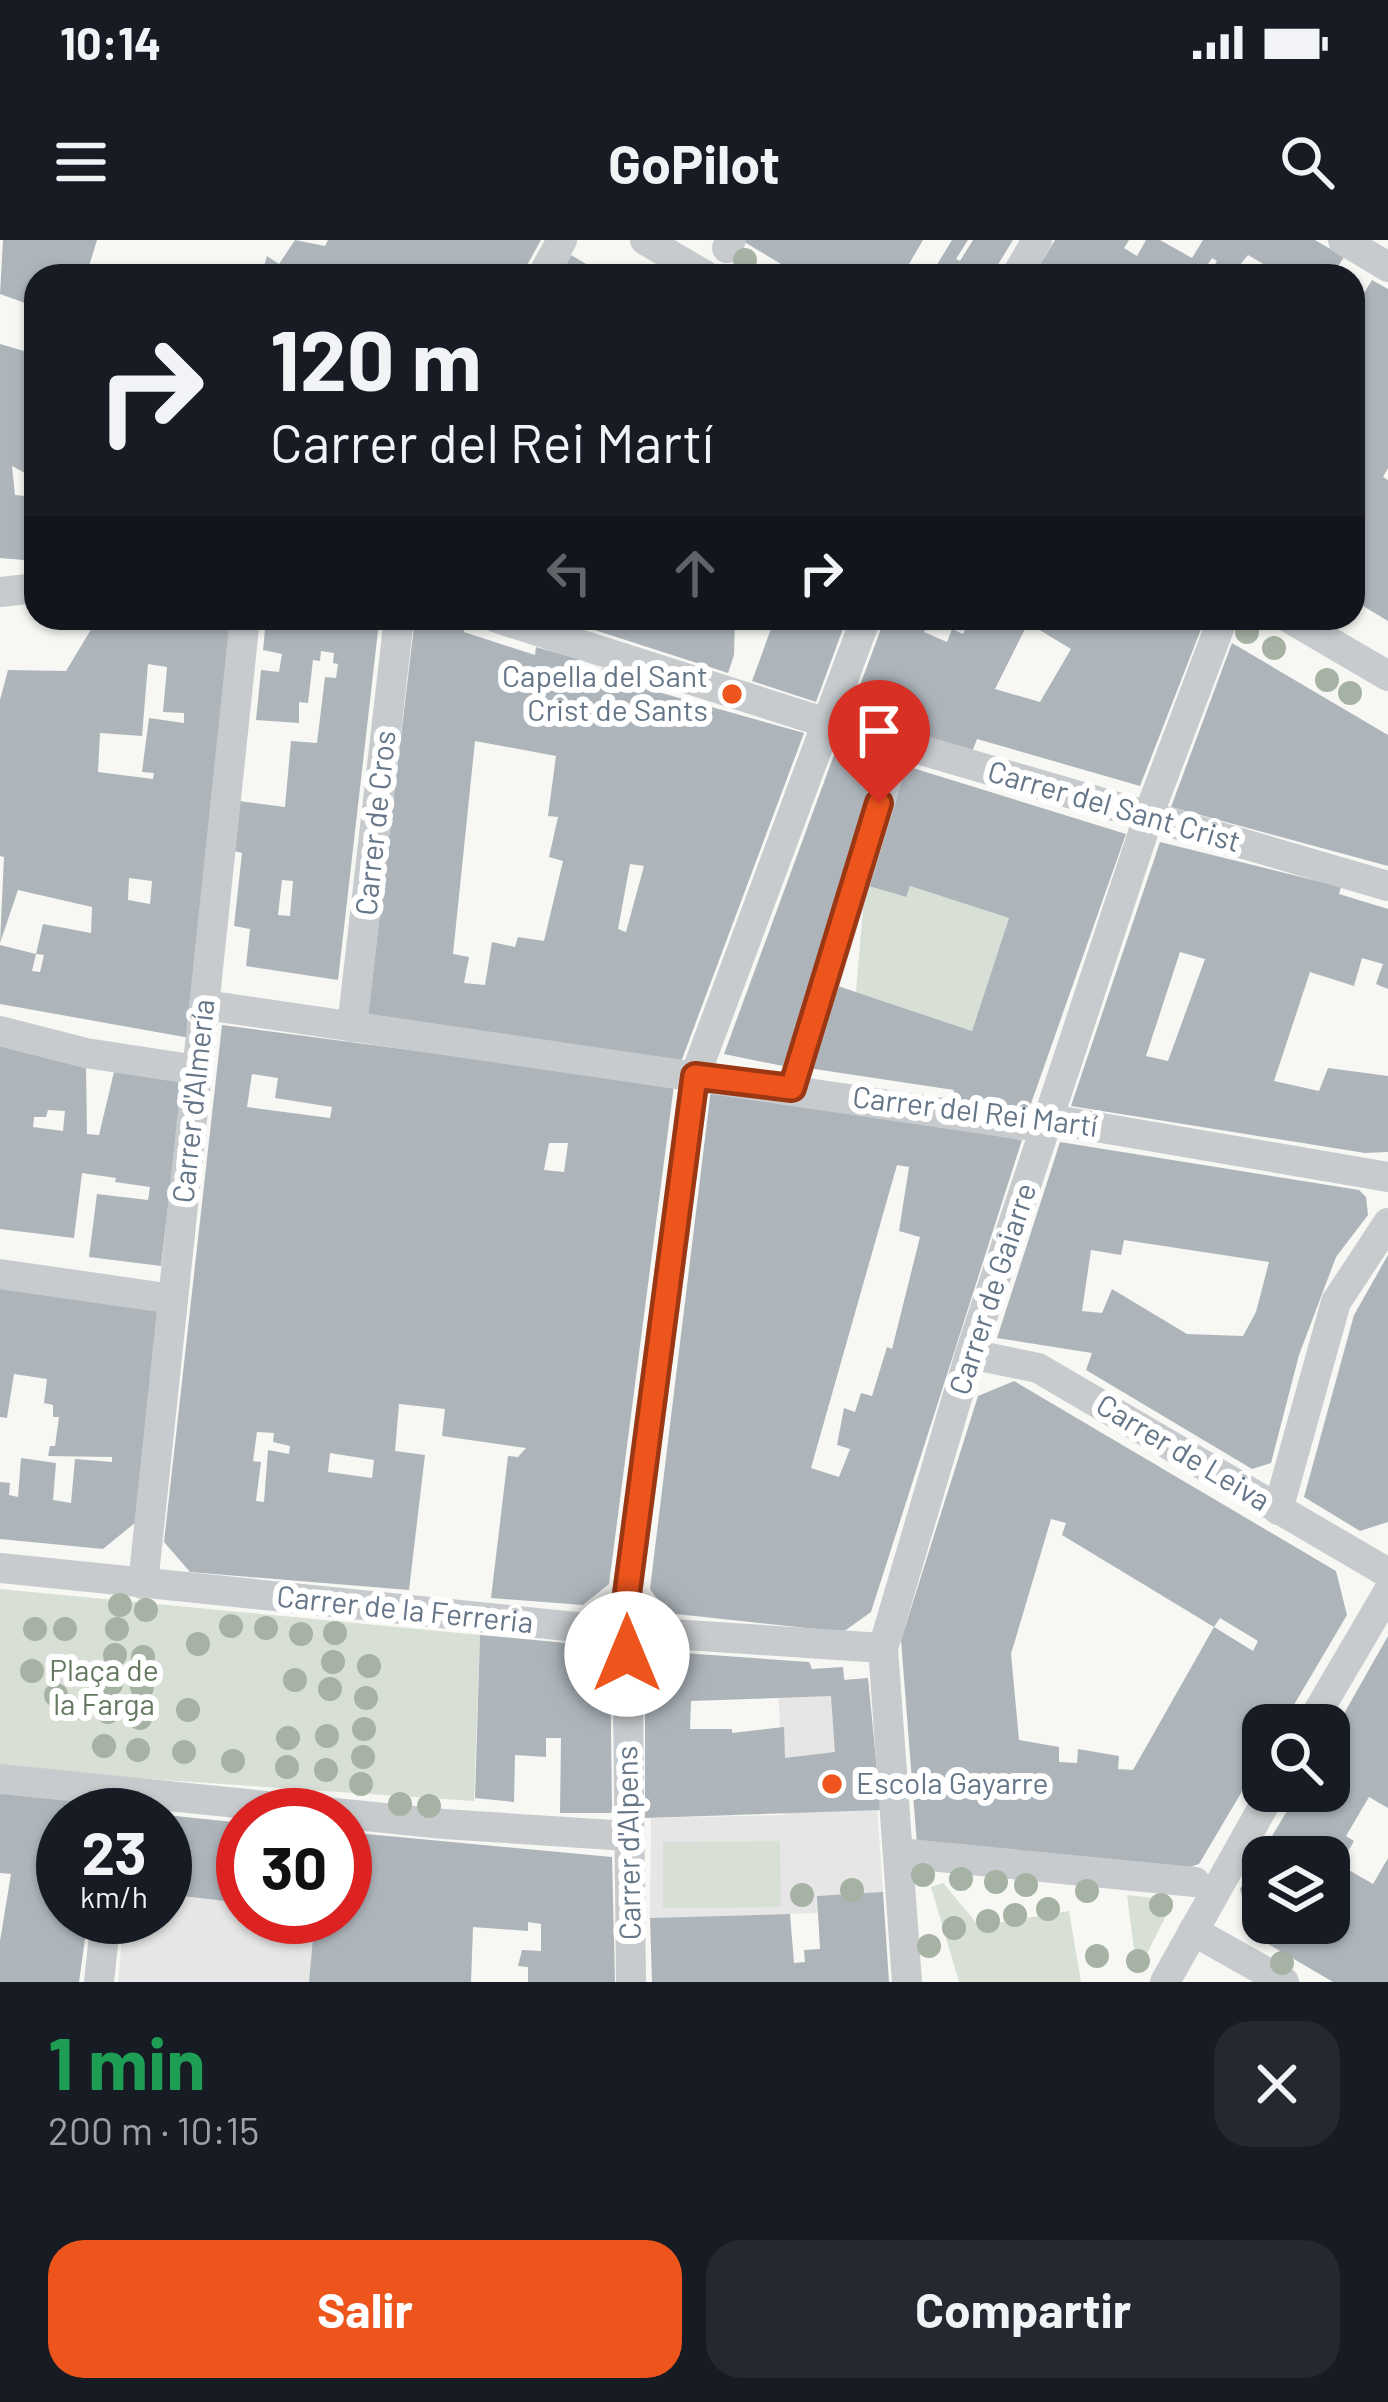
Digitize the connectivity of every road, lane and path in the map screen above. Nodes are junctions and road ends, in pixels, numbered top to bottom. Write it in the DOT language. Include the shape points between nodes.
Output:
graph roads {
  1 [pos="645,240"];
  2 [pos="689,259"];
  3 [pos="244,630"];
  4 [pos="398,630"];
  5 [pos="535,630"];
  6 [pos="862,630"];
  7 [pos="1219,630"];
  8 [pos="1309,630"];
  9 [pos="1388,676"];
  10 [pos="828,722"];
  11 [pos="898,744"];
  12 [pos="1149,819"];
  13 [pos="1388,886"];
  14 [pos="205,1005"];
  15 [pos="352,1027"];
  16 [pos="0,1030"];
  17 [pos="197,1070"];
  18 [pos="695,1076"];
  19 [pos="792,1088"];
  20 [pos="1048,1125"];
  21 [pos="1388,1177"];
  22 [pos="1388,1223"];
  23 [pos="0,1274"];
  24 [pos="173,1299"];
  25 [pos="970,1354"];
  26 [pos="1278,1510"];
  27 [pos="0,1568"];
  28 [pos="1388,1573"];
  29 [pos="143,1584"];
  30 [pos="1388,1592"];
  31 [pos="627,1631"];
  32 [pos="883,1648"];
  33 [pos="1322,1704"];
  34 [pos="0,1779"];
  35 [pos="79,1788"];
  36 [pos="192,1798"];
  37 [pos="1260,1812"];
  38 [pos="628,1837"];
  39 [pos="899,1852"];
  40 [pos="1195,1882"];
  41 [pos="1192,1931"];
  42 [pos="103,1944"];
  43 [pos="99,1982"];
  44 [pos="631,1982"];
  45 [pos="907,1982"];
  46 [pos="1165,1982"];
  47 [pos="1284,1982"];
  1 -- 2 [label="street"];
  3 -- 14 [label="street, Carrer d'Almería"];
  4 -- 15 [label="street, Carrer de Cros"];
  5 -- 10 [label="street, Carrer del Sant Crist"];
  6 -- 10 [label="street, Carrer d'Alpens"];
  7 -- 12 [label="street, Carrer de Gaiarre"];
  8 -- 9 [label="street"];
  10 -- 11 [label="street, Carrer del Sant Crist"];
  10 -- 18 [label="street, Carrer d'Alpens"];
  11 -- 12 [label="street, Carrer del Sant Crist"];
  11 -- 19 [label="street"];
  12 -- 13 [label="street, Carrer del Sant Crist"];
  12 -- 20 [label="street, Carrer de Gaiarre"];
  14 -- 15 [label="street, Carrer del Rei Martí"];
  14 -- 17 [label="street, Carrer d'Almería"];
  15 -- 18 [label="street, Carrer del Rei Martí"];
  16 -- 17 [label="street"];
  17 -- 24 [label="street, Carrer d'Almería"];
  18 -- 19 [label="street, Carrer del Rei Martí"];
  18 -- 31 [label="street, Carrer d'Alpens"];
  19 -- 20 [label="street, Carrer del Rei Martí"];
  20 -- 21 [label="street, Carrer del Rei Martí"];
  20 -- 25 [label="street, Carrer de Gaiarre"];
  22 -- 26 [label="street" via="1336,1302"];
  23 -- 24 [label="street"];
  24 -- 29 [label="street, Carrer d'Almería"];
  25 -- 26 [label="street, Carrer de Leiva" via="1038,1368"];
  25 -- 32 [label="street, Carrer de Gaiarre"];
  26 -- 28 [label="street, Carrer de Leiva"];
  27 -- 29 [label="street"];
  29 -- 31 [label="street, Carrer de la Ferreria"];
  30 -- 33 [label="street"];
  31 -- 32 [label="street, Carrer de la Ferreria"];
  31 -- 38 [label="street, Carrer d'Alpens"];
  32 -- 39 [label="street, Carrer de Gaiarre"];
  34 -- 35 [label="street"];
  36 -- 38 [label="street"];
  37 -- 41 [label="street"];
  38 -- 44 [label="street, Carrer d'Alpens"];
  39 -- 40 [label="street"];
  39 -- 45 [label="street, Carrer de Gaiarre"];
  41 -- 46 [label="street"];
  41 -- 47 [label="street"];
  42 -- 43 [label="street"];
}
